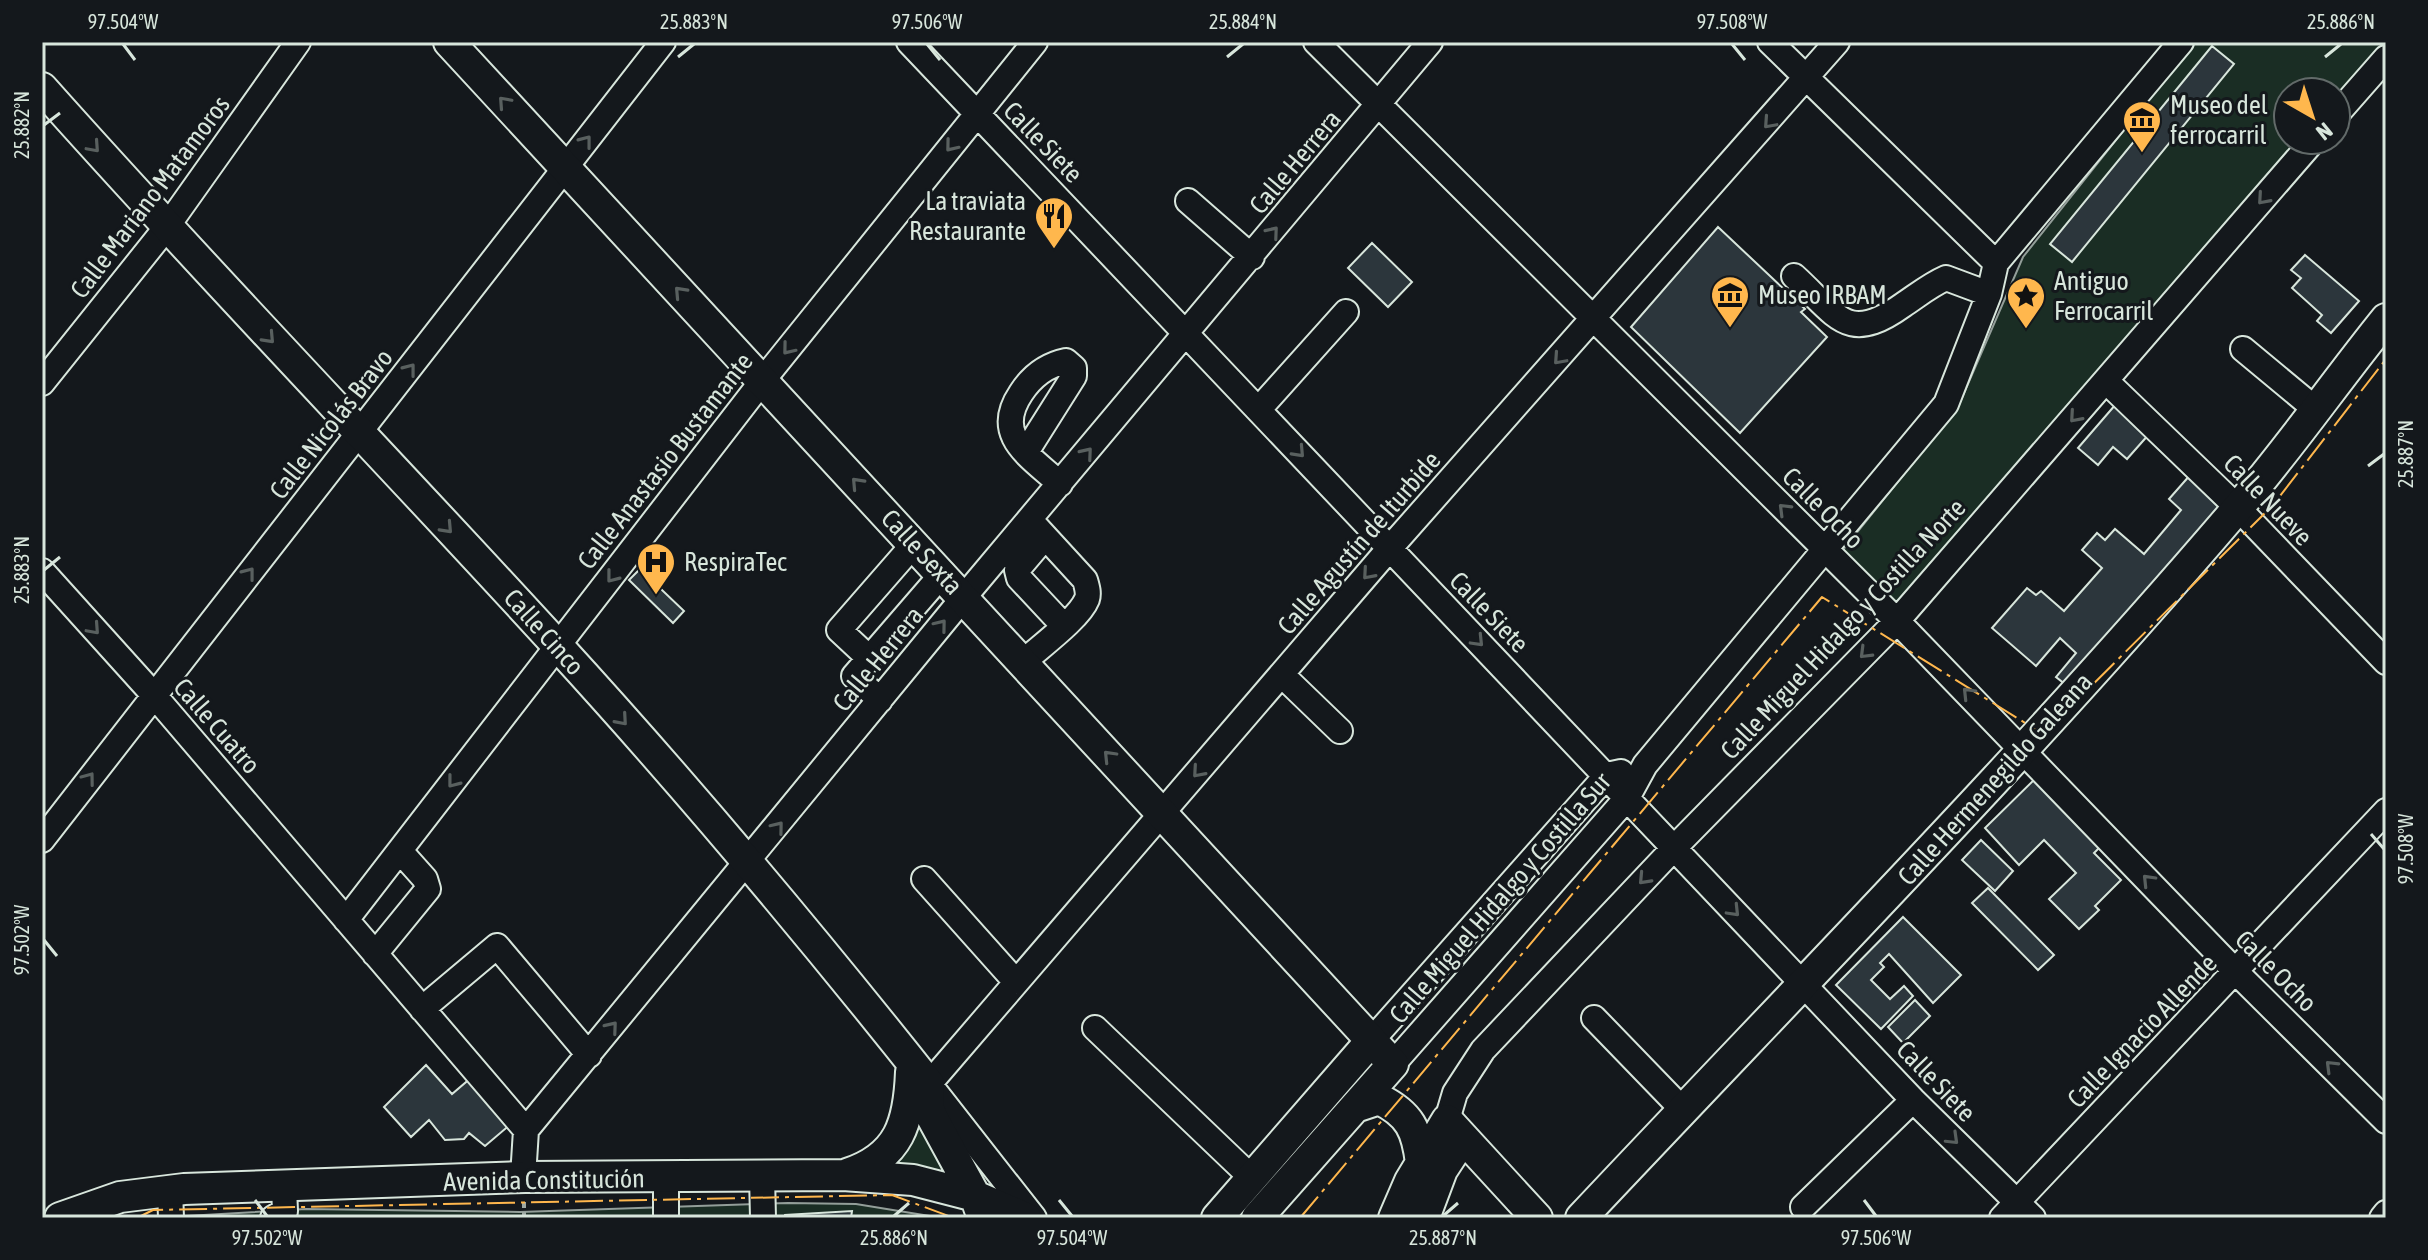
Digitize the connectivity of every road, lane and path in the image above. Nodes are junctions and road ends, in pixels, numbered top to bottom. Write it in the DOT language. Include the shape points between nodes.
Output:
graph roads {
  1 [pos="298,42"];
  2 [pos="449,42"];
  3 [pos="663,42"];
  4 [pos="909,42"];
  5 [pos="1035,42"];
  6 [pos="1316,42"];
  7 [pos="1430,42"];
  8 [pos="1770,42"];
  9 [pos="1837,42"];
  10 [pos="2181,42"];
  11 [pos="2383,67"];
  12 [pos="1807,79"];
  13 [pos="42,88"];
  14 [pos="2352,99"];
  15 [pos="1379,105"];
  16 [pos="977,114"];
  17 [pos="2300,156"];
  18 [pos="565,169"];
  19 [pos="1188,201"];
  20 [pos="166,228"];
  21 [pos="1252,257"];
  22 [pos="1996,263"];
  23 [pos="1794,276"];
  24 [pos="1989,294"];
  25 [pos="1346,312"];
  26 [pos="1594,319"];
  27 [pos="2386,319"];
  28 [pos="1188,334"];
  29 [pos="2243,349"];
  30 [pos="763,380"];
  31 [pos="2106,381"];
  32 [pos="42,383"];
  33 [pos="2314,408"];
  34 [pos="1259,409"];
  35 [pos="359,434"];
  36 [pos="1026,452"];
  37 [pos="1060,484"];
  38 [pos="2238,508"];
  39 [pos="1037,529"];
  40 [pos="914,544"];
  41 [pos="1389,549"];
  42 [pos="1824,549"];
  43 [pos="42,571"];
  44 [pos="943,573"];
  45 [pos="964,597"];
  46 [pos="1897,621"];
  47 [pos="1063,625"];
  48 [pos="558,646"];
  49 [pos="869,658"];
  50 [pos="2386,662"];
  51 [pos="1021,664"];
  52 [pos="1282,675"];
  53 [pos="153,694"];
  54 [pos="880,700"];
  55 [pos="1340,731"];
  56 [pos="2023,750"];
  57 [pos="1645,765"];
  58 [pos="1607,775"];
  59 [pos="1627,798"];
  60 [pos="2386,811"];
  61 [pos="1163,813"];
  62 [pos="42,840"];
  63 [pos="1674,848"];
  64 [pos="400,851"];
  65 [pos="747,864"];
  66 [pos="924,879"];
  67 [pos="1511,883"];
  68 [pos="1534,902"];
  69 [pos="346,920"];
  70 [pos="375,954"];
  71 [pos="2237,973"];
  72 [pos="1016,982"];
  73 [pos="1805,985"];
  74 [pos="422,1009"];
  75 [pos="1594,1018"];
  76 [pos="1095,1028"];
  77 [pos="1371,1041"];
  78 [pos="589,1055"];
  79 [pos="1393,1064"];
  80 [pos="917,1083"];
  81 [pos="1913,1100"];
  82 [pos="1358,1106"];
  83 [pos="1683,1110"];
  84 [pos="2386,1121"];
  85 [pos="1455,1129"];
  86 [pos="526,1130"];
  87 [pos="1421,1163"];
  88 [pos="843,1175"];
  89 [pos="762,1176"];
  90 [pos="523,1177"];
  91 [pos="666,1178"];
  92 [pos="284,1188"];
  93 [pos="1261,1199"];
  94 [pos="170,1204"];
  95 [pos="979,1207"];
  96 [pos="1803,1207"];
  97 [pos="2018,1213"];
  98 [pos="60,1218"];
  99 [pos="273,1218"];
  100 [pos="666,1218"];
  101 [pos="763,1218"];
  102 [pos="1026,1218"];
  103 [pos="1034,1218"];
  104 [pos="1217,1218"];
  105 [pos="1394,1218"];
  106 [pos="1424,1218"];
  107 [pos="1537,1218"];
  108 [pos="1581,1218"];
  1 -- 20 [label="street, Calle Mariano Matamoros"];
  18 -- 2 [label="main road, Calle Sexta, one-way"];
  18 -- 3 [label="street, Calle Nicolás Bravo, one-way"];
  4 -- 16 [label="street, Calle Siete"];
  5 -- 16 [label="street, Calle Anastasio Bustamante"];
  6 -- 15 [label="street, Calle Ocho"];
  7 -- 15 [label="street, Calle Herrera"];
  8 -- 12 [label="street"];
  9 -- 12 [label="street, Calle Agustín de Iturbide"];
  10 -- 22 [label="street, Calle Miguel Hidalgo y Costilla Sur"];
  11 -- 14 [label="street"];
  12 -- 22 [label="street"];
  12 -- 26 [label="street, Calle Agustín de Iturbide, one-way"];
  13 -- 20 [label="main road, Calle Cinco, one-way"];
  21 -- 15 [label="street, Calle Herrera, one-way"];
  15 -- 26 [label="street, Calle Ocho"];
  16 -- 28 [label="street, Calle Siete"];
  16 -- 30 [label="street, Calle Anastasio Bustamante, one-way"];
  17 -- 31 [label="street, Calle Miguel Hidalgo y Costilla Norte, one-way"];
  30 -- 18 [label="main road, Calle Sexta, one-way"];
  35 -- 18 [label="street, Calle Nicolás Bravo, one-way"];
  19 -- 21 [label="street"];
  20 -- 32 [label="street, Calle Mariano Matamoros"];
  20 -- 35 [label="main road, Calle Cinco, one-way"];
  21 -- 28 [label="street, Calle Herrera"];
  22 -- 24 [label="street, Calle Miguel Hidalgo y Costilla Sur"];
  23 -- 24 [label="street" via="1843,320 1859,327 1878,323 1946,278"];
  24 -- 42 [label="street, Calle Miguel Hidalgo y Costilla Sur" via="1946,404"];
  25 -- 34 [label="street"];
  26 -- 41 [label="street, Calle Agustín de Iturbide, one-way"];
  42 -- 26 [label="street, Calle Ocho, one-way"];
  27 -- 33 [label="main road, Calle Hermenegildo Galeana"];
  28 -- 34 [label="street, Calle Siete"];
  37 -- 28 [label="street, Calle Herrera, one-way"];
  29 -- 33 [label="street"];
  40 -- 30 [label="main road, Calle Sexta, one-way"];
  30 -- 48 [label="street, Calle Anastasio Bustamante, one-way"];
  31 -- 38 [label="street, Calle Nueve"];
  31 -- 46 [label="street, Calle Miguel Hidalgo y Costilla Norte, one-way"];
  33 -- 38 [label="main road, Calle Hermenegildo Galeana"];
  34 -- 41 [label="street, Calle Siete, one-way"];
  35 -- 48 [label="main road, Calle Cinco, one-way"];
  53 -- 35 [label="street, Calle Nicolás Bravo, one-way"];
  36 -- 37 [label="street"];
  37 -- 39 [label="street, Calle Herrera"];
  38 -- 50 [label="street, Calle Nueve"];
  38 -- 56 [label="main road, Calle Hermenegildo Galeana"];
  39 -- 45 [label="street, Calle Herrera"];
  39 -- 47 [label="street" via="1017,570 1019,578"];
  39 -- 47 [label="street" via="1085,580 1088,591 1086,601"];
  40 -- 44 [label="main road, Calle Sexta"];
  40 -- 49 [label="street" via="839,630"];
  41 -- 52 [label="street, Calle Agustín de Iturbide, one-way"];
  41 -- 58 [label="street, Calle Siete, one-way"];
  42 -- 46 [label="street, Calle Ocho"];
  42 -- 57 [label="street, Calle Miguel Hidalgo y Costilla Sur"];
  43 -- 53 [label="street, Calle Cuatro, one-way"];
  44 -- 45 [label="main road, Calle Sexta"];
  44 -- 49 [label="street"];
  45 -- 51 [label="main road, Calle Sexta"];
  54 -- 45 [label="street, Calle Herrera, one-way"];
  56 -- 46 [label="street, Calle Ocho, one-way"];
  46 -- 63 [label="street, Calle Miguel Hidalgo y Costilla Norte, one-way"];
  47 -- 51 [label="street"];
  48 -- 64 [label="street, Calle Anastasio Bustamante, one-way"];
  48 -- 65 [label="main road, Calle Cinco, one-way"];
  49 -- 54 [label="street" via="854,676"];
  61 -- 51 [label="main road, Calle Sexta, one-way"];
  52 -- 55 [label="street"];
  52 -- 61 [label="street, Calle Agustín de Iturbide, one-way"];
  62 -- 53 [label="street, Calle Nicolás Bravo, one-way"];
  53 -- 69 [label="street, Calle Cuatro"];
  65 -- 54 [label="street, Calle Herrera, one-way"];
  71 -- 56 [label="street, Calle Ocho, one-way"];
  56 -- 73 [label="main road, Calle Hermenegildo Galeana"];
  57 -- 58 [label="street, Calle Miguel Hidalgo y Costilla Sur"];
  57 -- 59 [label="street, Calle Miguel Hidalgo y Costilla Sur"];
  58 -- 59 [label="street, Calle Siete"];
  58 -- 67 [label="street, Calle Miguel Hidalgo y Costilla Sur"];
  59 -- 63 [label="street, Calle Siete"];
  59 -- 68 [label="street, Calle Miguel Hidalgo y Costilla Sur"];
  60 -- 71 [label="street, Calle Ignacio Allende"];
  61 -- 72 [label="street, Calle Agustín de Iturbide"];
  61 -- 77 [label="main road, Calle Sexta"];
  63 -- 73 [label="street, Calle Siete, one-way"];
  63 -- 85 [label="street, Calle Miguel Hidalgo y Costilla Norte, one-way" via="1483,1050 1455,1093"];
  64 -- 69 [label="street, Calle Anastasio Bustamante"];
  64 -- 70 [label="street" via="428,889"];
  78 -- 65 [label="street, Calle Herrera, one-way"];
  65 -- 80 [label="main road, Calle Cinco"];
  66 -- 72 [label="street"];
  67 -- 68 [label="street"];
  67 -- 77 [label="street, Calle Miguel Hidalgo y Costilla Sur"];
  68 -- 79 [label="street, Calle Miguel Hidalgo y Costilla Sur"];
  69 -- 70 [label="street, Calle Cuatro"];
  70 -- 74 [label="street, Calle Cuatro"];
  84 -- 71 [label="street, Calle Ocho, one-way"];
  71 -- 97 [label="street, Calle Ignacio Allende"];
  72 -- 80 [label="street, Calle Agustín de Iturbide"];
  73 -- 81 [label="street, Calle Siete"];
  73 -- 83 [label="main road, Calle Hermenegildo Galeana"];
  74 -- 78 [label="street" via="497,946"];
  74 -- 86 [label="street, Calle Cuatro"];
  75 -- 83 [label="street"];
  76 -- 93 [label="street"];
  77 -- 79 [label="main road, Calle Sexta"];
  77 -- 93 [label="main road"];
  78 -- 86 [label="street, Calle Herrera"];
  79 -- 82 [label="main road"];
  80 -- 88 [label="main road" via="899,1136 888,1150 875,1162"];
  80 -- 95 [label="main road"];
  80 -- 103 [label="street"];
  81 -- 96 [label="street"];
  81 -- 97 [label="street, Calle Siete, one-way"];
  82 -- 87 [label="main road" via="1379,1099 1407,1115 1418,1138"];
  82 -- 93 [label="main road"];
  83 -- 108 [label="main road, Calle Hermenegildo Galeana"];
  85 -- 87 [label="main road"];
  85 -- 106 [label="main road"];
  85 -- 107 [label="main road"];
  86 -- 90 [label="street"];
  87 -- 105 [label="main road"];
  88 -- 89 [label="main road, Avenida Constitución"];
  88 -- 95 [label="main road, Avenida Constitución" via="913,1180"];
  89 -- 91 [label="main road, Avenida Constitución"];
  89 -- 101 [label="street"];
  90 -- 91 [label="main road, Avenida Constitución"];
  90 -- 92 [label="main road, Avenida Constitución"];
  91 -- 100 [label="street"];
  92 -- 94 [label="main road, Avenida Constitución"];
  92 -- 99 [label="street" via="285,1211"];
  93 -- 104 [label="main road"];
  94 -- 98 [label="main road, Avenida Constitución" via="120,1197"];
  95 -- 102 [label="main road, Avenida Constitución"];
}
